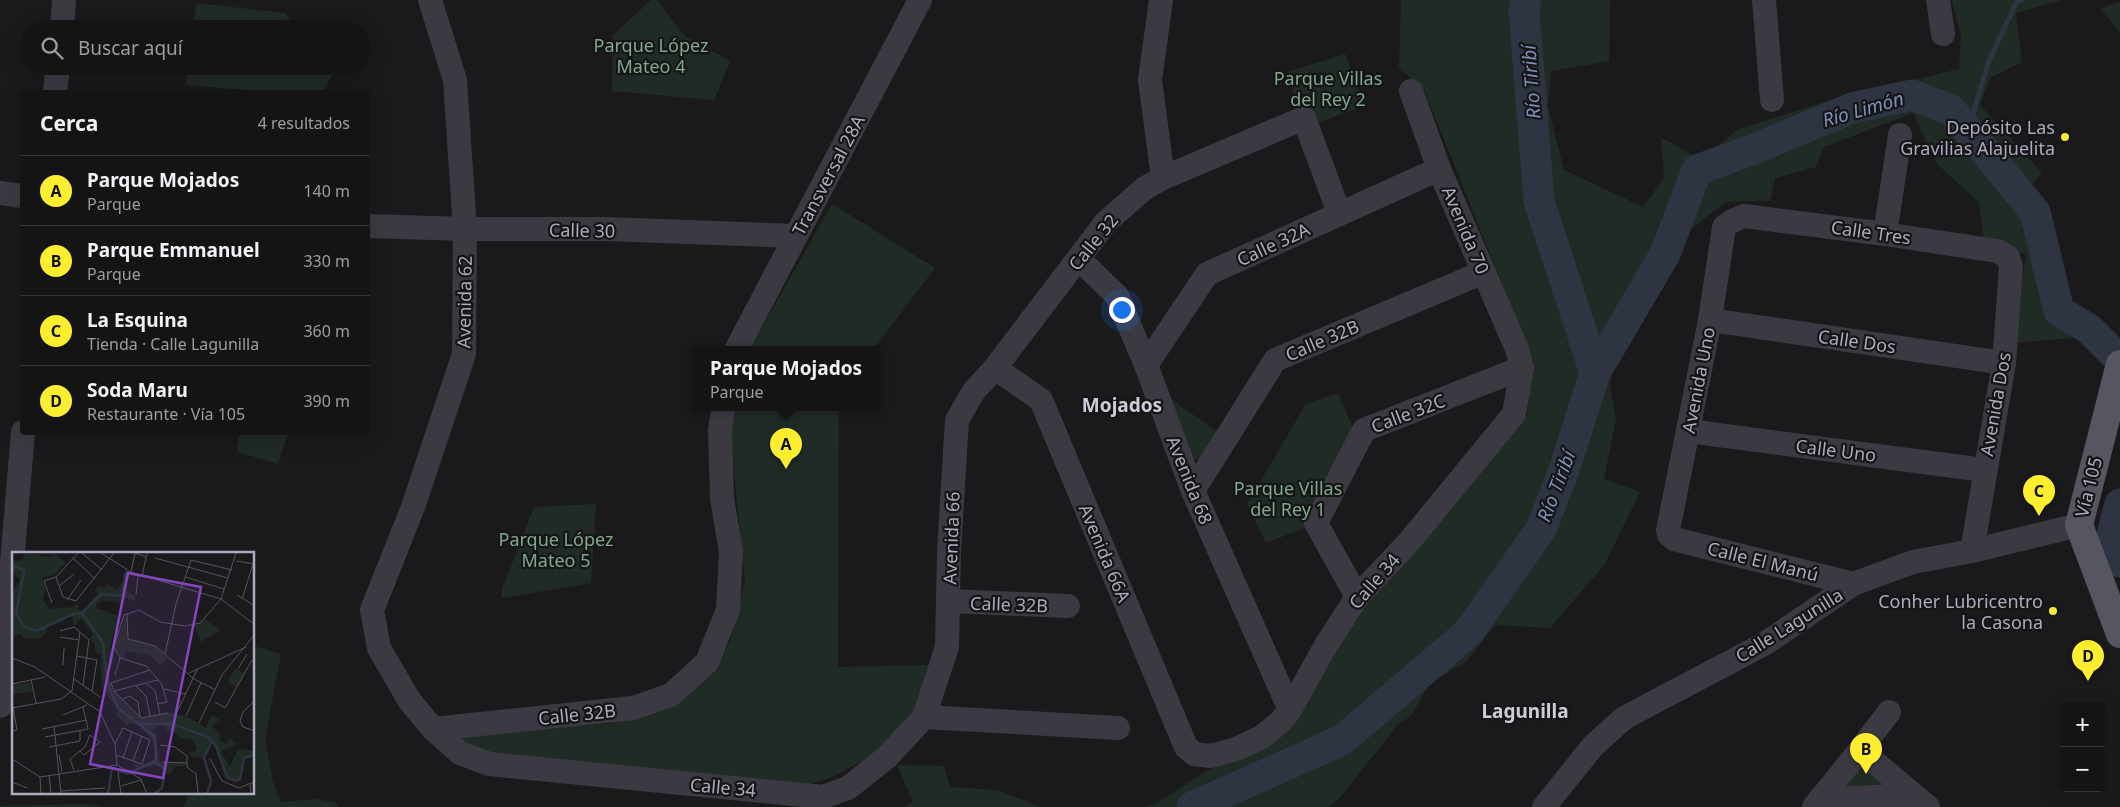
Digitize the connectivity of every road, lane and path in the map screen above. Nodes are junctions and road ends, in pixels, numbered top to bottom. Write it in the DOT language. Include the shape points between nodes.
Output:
graph roads {
  1 [pos="64,0"];
  2 [pos="430,0"];
  3 [pos="920,0"];
  4 [pos="1161,0"];
  5 [pos="1764,0"];
  6 [pos="1938,0"];
  7 [pos="63,20"];
  8 [pos="1943,34"];
  9 [pos="57,75"];
  10 [pos="56,90"];
  11 [pos="1411,91"];
  12 [pos="1772,100"];
  13 [pos="1900,135"];
  14 [pos="1439,169"];
  15 [pos="1163,178"];
  16 [pos="0,193"];
  17 [pos="20,196"];
  18 [pos="1339,213"];
  19 [pos="1732,221"];
  20 [pos="370,226"];
  21 [pos="465,229"];
  22 [pos="1885,234"];
  23 [pos="796,236"];
  24 [pos="2008,257"];
  25 [pos="1079,259"];
  26 [pos="1484,272"];
  27 [pos="1710,320"];
  28 [pos="738,346"];
  29 [pos="2004,363"];
  30 [pos="1146,364"];
  31 [pos="2119,367"];
  32 [pos="995,368"];
  33 [pos="1522,368"];
  34 [pos="723,411"];
  35 [pos="1688,431"];
  36 [pos="23,435"];
  37 [pos="1984,470"];
  38 [pos="1193,491"];
  39 [pos="2079,525"];
  40 [pos="1674,539"];
  41 [pos="1972,551"];
  42 [pos="1853,584"];
  43 [pos="1357,597"];
  44 [pos="949,601"];
  45 [pos="1068,606"];
  46 [pos="2120,634"];
  47 [pos="3,647"];
  48 [pos="397,677"];
  49 [pos="5,694"];
  50 [pos="1290,710"];
  51 [pos="1889,712"];
  52 [pos="924,717"];
  53 [pos="1118,728"];
  54 [pos="433,729"];
  55 [pos="1860,750"];
  56 [pos="1194,754"];
  57 [pos="1921,801"];
  58 [pos="1816,804"];
  59 [pos="1544,807"];
  1 -- 7 [label="street"];
  2 -- 21 [label="street, Avenida 62" via="455,80"];
  3 -- 23 [label="street, Transversal 28A"];
  4 -- 15 [label="street" via="1150,80"];
  5 -- 12 [label="street"];
  6 -- 8 [label="street"];
  9 -- 10 [label="street"];
  11 -- 14 [label="street, Avenida 70"];
  13 -- 22 [label="street"];
  14 -- 18 [label="street, Calle 32A"];
  14 -- 26 [label="street, Avenida 70"];
  15 -- 18 [label="street, Calle 32" via="1304,118"];
  15 -- 25 [label="street, Calle 32" via="1145,188 1106,222"];
  16 -- 17 [label="street"];
  18 -- 30 [label="street, Calle 32A" via="1207,274"];
  19 -- 22 [label="street, Calle Tres" via="1744,216"];
  19 -- 27 [label="street, Avenida Uno" via="1724,228"];
  20 -- 21 [label="street, Calle 30"];
  21 -- 23 [label="street, Calle 30"];
  21 -- 48 [label="street, Avenida 62" via="464,354 413,507 372,610 379,648"];
  22 -- 24 [label="street, Calle Tres" via="1997,251"];
  23 -- 28 [label="street, Transversal 28A"];
  24 -- 29 [label="street, Avenida Dos" via="2011,267"];
  25 -- 30 [label="street, Avenida 68" via="1117,296"];
  25 -- 32 [label="street, Calle 32"];
  26 -- 33 [label="street, Avenida 70"];
  26 -- 38 [label="street, Calle 32B" via="1275,360"];
  27 -- 29 [label="street, Calle Dos"];
  27 -- 35 [label="street, Avenida Uno"];
  29 -- 37 [label="street, Avenida Dos"];
  30 -- 38 [label="street, Avenida 68"];
  31 -- 39 [label="main road, Vía 105"];
  32 -- 44 [label="street, Avenida 66" via="974,391 957,420"];
  32 -- 56 [label="street, Avenida 66A" via="1041,400 1186,748"];
  33 -- 43 [label="street, Calle 34" via="1514,414 1408,543"];
  33 -- 43 [label="street, Calle 32C" via="1364,430 1316,523"];
  34 -- 54 [label="street, Calle 32B" via="722,498 731,552 728,610 707,662 671,695 633,708"];
  35 -- 37 [label="street, Calle Uno"];
  35 -- 40 [label="street, Avenida Uno" via="1668,530"];
  36 -- 47 [label="street"];
  37 -- 41 [label="street, Avenida Dos"];
  38 -- 50 [label="street, Avenida 68"];
  39 -- 41 [label="street, Calle Lagunilla"];
  39 -- 46 [label="main road, Vía 105"];
  40 -- 42 [label="street, Calle El Manú"];
  41 -- 42 [label="street, Calle Lagunilla" via="1913,562"];
  42 -- 59 [label="street, Calle Lagunilla" via="1766,643 1624,718 1593,746"];
  43 -- 50 [label="street, Calle 34"];
  44 -- 45 [label="street, Calle 32B"];
  44 -- 52 [label="street, Avenida 66" via="947,647"];
  47 -- 49 [label="street"];
  48 -- 54 [label="street, Calle 34" via="409,700"];
  50 -- 56 [label="street, Calle 34" via="1262,737 1236,749 1211,756"];
  51 -- 55 [label="street"];
  52 -- 53 [label="street"];
  52 -- 54 [label="street, Calle 34" via="887,757 848,788 823,796 489,764 460,753"];
  55 -- 57 [label="street"];
  55 -- 58 [label="street"];
  57 -- 58 [label="street"];
}
